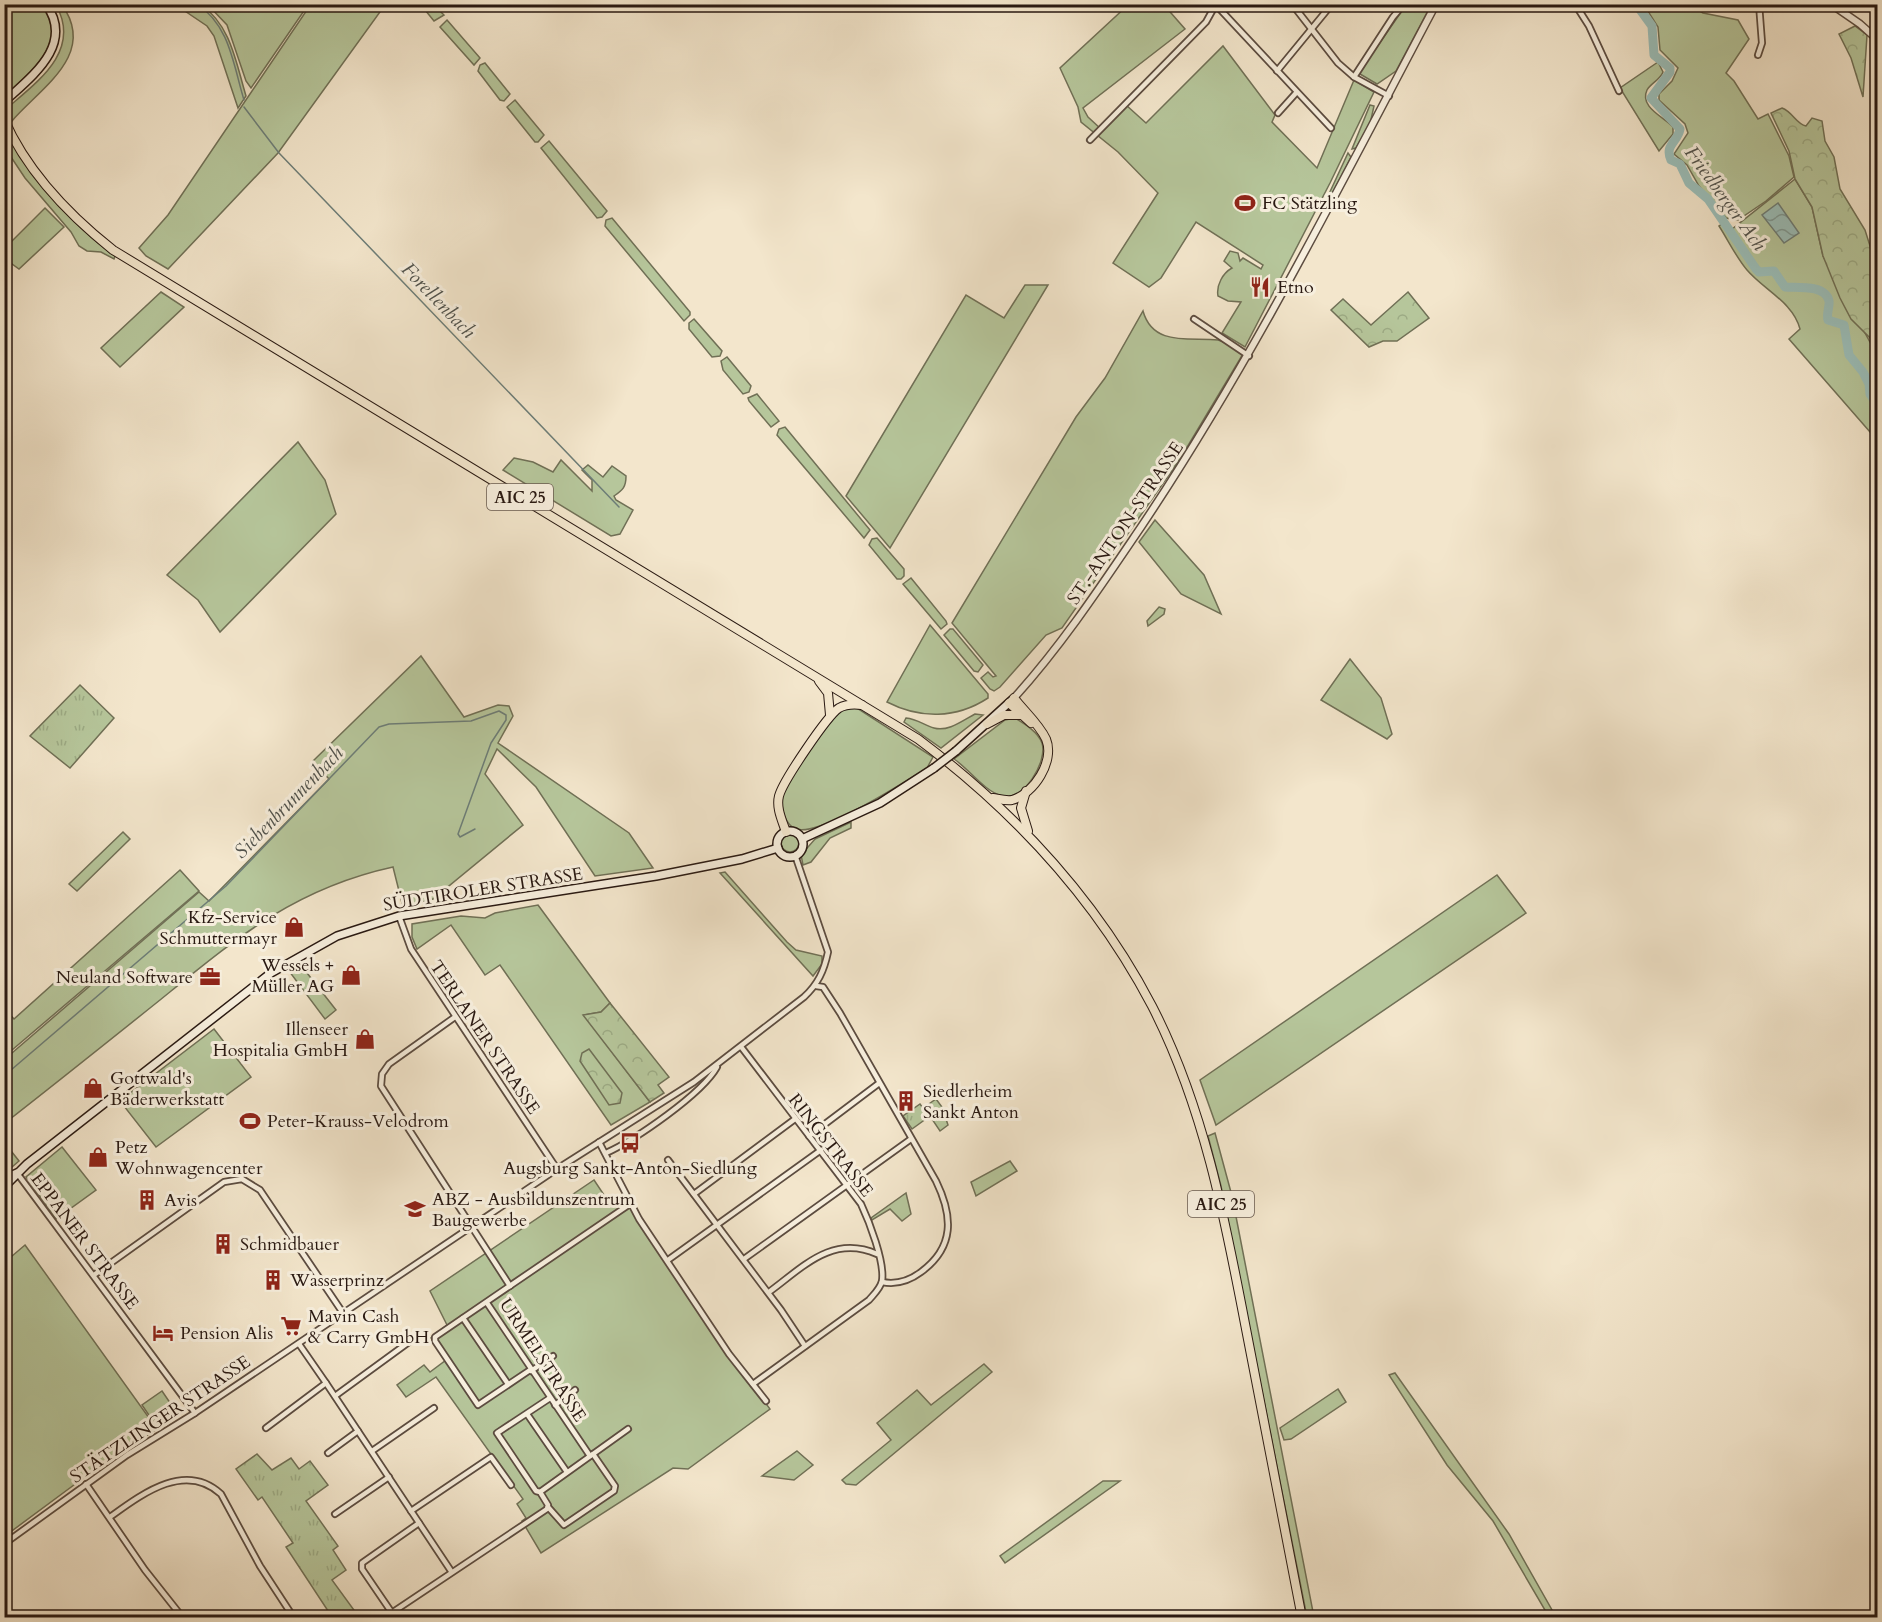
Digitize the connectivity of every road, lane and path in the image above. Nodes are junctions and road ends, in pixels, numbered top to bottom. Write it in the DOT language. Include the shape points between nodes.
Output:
graph roads {
  1 [pos="46,4"];
  2 [pos="1292,4"];
  3 [pos="1332,4"];
  4 [pos="1404,4"];
  5 [pos="1436,4"];
  6 [pos="1575,4"];
  7 [pos="1759,4"];
  8 [pos="1831,4"];
  9 [pos="1216,5"];
  10 [pos="1842,7"];
  11 [pos="1311,29"];
  12 [pos="1878,40"];
  13 [pos="1758,55"];
  14 [pos="1277,71"];
  15 [pos="1354,77"];
  16 [pos="1619,91"];
  17 [pos="1296,93"];
  18 [pos="1389,96"];
  19 [pos="4,102"];
  20 [pos="1278,113"];
  21 [pos="4,119"];
  22 [pos="1331,128"];
  23 [pos="1090,140"];
  24 [pos="1194,319"];
  25 [pos="1249,356"];
  26 [pos="818,678"];
  27 [pos="1014,697"];
  28 [pos="863,705"];
  29 [pos="830,715"];
  30 [pos="1021,716"];
  31 [pos="987,724"];
  32 [pos="1039,729"];
  33 [pos="1026,791"];
  34 [pos="992,798"];
  35 [pos="786,831"];
  36 [pos="1029,835"];
  37 [pos="802,839"];
  38 [pos="778,848"];
  39 [pos="795,855"];
  40 [pos="399,916"];
  41 [pos="816,986"];
  42 [pos="455,1017"];
  43 [pos="742,1048"];
  44 [pos="719,1065"];
  45 [pos="694,1082"];
  46 [pos="878,1084"];
  47 [pos="698,1088"];
  48 [pos="795,1119"];
  49 [pos="809,1136"];
  50 [pos="911,1138"];
  51 [pos="599,1142"];
  52 [pos="821,1150"];
  53 [pos="606,1153"];
  54 [pos="669,1160"];
  55 [pos="557,1169"];
  56 [pos="17,1173"];
  57 [pos="4,1179"];
  58 [pos="847,1184"];
  59 [pos="4,1187"];
  60 [pos="694,1194"];
  61 [pos="630,1204"];
  62 [pos="718,1225"];
  63 [pos="471,1227"];
  64 [pos="874,1242"];
  65 [pos="865,1249"];
  66 [pos="877,1254"];
  67 [pos="668,1260"];
  68 [pos="744,1260"];
  69 [pos="93,1275"];
  70 [pos="882,1282"];
  71 [pos="510,1286"];
  72 [pos="769,1292"];
  73 [pos="487,1303"];
  74 [pos="343,1313"];
  75 [pos="463,1318"];
  76 [pos="409,1342"];
  77 [pos="298,1344"];
  78 [pos="805,1346"];
  79 [pos="553,1356"];
  80 [pos="530,1370"];
  81 [pos="326,1383"];
  82 [pos="508,1384"];
  83 [pos="753,1384"];
  84 [pos="575,1390"];
  85 [pos="335,1396"];
  86 [pos="550,1398"];
  87 [pos="766,1401"];
  88 [pos="555,1405"];
  89 [pos="434,1408"];
  90 [pos="195,1413"];
  91 [pos="526,1414"];
  92 [pos="266,1428"];
  93 [pos="628,1429"];
  94 [pos="358,1431"];
  95 [pos="372,1451"];
  96 [pos="328,1453"];
  97 [pos="592,1455"];
  98 [pos="567,1472"];
  99 [pos="388,1477"];
  100 [pos="86,1484"];
  101 [pos="511,1485"];
  102 [pos="540,1492"];
  103 [pos="548,1507"];
  104 [pos="411,1511"];
  105 [pos="335,1514"];
  106 [pos="110,1517"];
  107 [pos="419,1522"];
  108 [pos="4,1544"];
  109 [pos="451,1571"];
  110 [pos="4,1610"];
  111 [pos="392,1612"];
  112 [pos="11,1617"];
  113 [pos="183,1617"];
  114 [pos="294,1617"];
  115 [pos="384,1617"];
  116 [pos="1302,1617"];
  1 -- 19 [label="main road" via="56,25 51,53"];
  2 -- 11 [label="street"];
  3 -- 11 [label="street"];
  4 -- 15 [label="street"];
  5 -- 18 [label="street, ST.-ANTON-STRASSE"];
  6 -- 16 [label="street"];
  7 -- 13 [label="street" via="1762,43"];
  8 -- 10 [label="street"];
  9 -- 14 [label="street"];
  9 -- 23 [label="street" via="1206,22"];
  10 -- 12 [label="street"];
  11 -- 14 [label="street"];
  11 -- 15 [label="street"];
  14 -- 17 [label="street"];
  15 -- 18 [label="street"];
  17 -- 20 [label="street"];
  17 -- 22 [label="street"];
  18 -- 25 [label="street, ST.-ANTON-STRASSE"];
  21 -- 26 [label="main road, AIC 25" via="52,192 82,225 113,250"];
  24 -- 25 [label="street"];
  25 -- 27 [label="street, ST.-ANTON-STRASSE" via="1189,455 1087,607"];
  26 -- 28 [label="main road, AIC 25"];
  26 -- 29 [label="main road" via="828,693"];
  27 -- 30 [label="main road"];
  27 -- 31 [label="main road"];
  27 -- 32 [label="main road"];
  28 -- 29 [label="main road" via="844,706"];
  28 -- 34 [label="main road, AIC 25" via="918,739"];
  29 -- 35 [label="main road" via="779,796"];
  30 -- 31 [label="main road" via="1004,716"];
  30 -- 32 [label="main road"];
  31 -- 37 [label="main road, bridge" via="934,768 856,814"];
  32 -- 33 [label="main road" via="1049,754 1043,771"];
  33 -- 34 [label="main road" via="1012,800"];
  33 -- 36 [label="main road" via="1021,808"];
  34 -- 36 [label="main road, AIC 25"];
  35 -- 37 [label="main road" via="796,832"];
  35 -- 38 [label="main road" via="778,839"];
  36 -- 116 [label="main road, AIC 25" via="1087,903 1120,951 1152,1006 1181,1070 1223,1210"];
  37 -- 39 [label="main road" via="802,849"];
  38 -- 39 [label="main road" via="785,855"];
  38 -- 40 [label="main road, SÜDTIROLER STRASSE" via="666,874"];
  39 -- 41 [label="street, STÄTZLINGER STRASSE" via="826,944 827,958"];
  40 -- 42 [label="street, TERLANER STRASSE" via="411,949"];
  40 -- 56 [label="main road, SÜDTIROLER STRASSE" via="337,936 276,970"];
  41 -- 43 [label="street, STÄTZLINGER STRASSE"];
  41 -- 46 [label="street" via="823,987 828,994"];
  42 -- 55 [label="street, TERLANER STRASSE"];
  42 -- 63 [label="street" via="389,1064 382,1074 381,1086"];
  43 -- 44 [label="street, STÄTZLINGER STRASSE"];
  43 -- 48 [label="street, RINGSTRASSE"];
  44 -- 45 [label="street, STÄTZLINGER STRASSE"];
  44 -- 47 [label="street, STÄTZLINGER STRASSE"];
  45 -- 47 [label="street"];
  45 -- 51 [label="street, STÄTZLINGER STRASSE"];
  46 -- 49 [label="street"];
  46 -- 50 [label="street"];
  47 -- 53 [label="street, STÄTZLINGER STRASSE" via="638,1135"];
  48 -- 49 [label="street, RINGSTRASSE"];
  48 -- 60 [label="street"];
  49 -- 52 [label="street, RINGSTRASSE"];
  50 -- 58 [label="street"];
  50 -- 70 [label="street" via="941,1193 948,1222 947,1239 940,1254 917,1275 898,1283"];
  51 -- 53 [label="street"];
  51 -- 55 [label="street, STÄTZLINGER STRASSE"];
  52 -- 58 [label="street, RINGSTRASSE"];
  52 -- 62 [label="street"];
  53 -- 61 [label="street"];
  54 -- 60 [label="street"];
  55 -- 63 [label="street, STÄTZLINGER STRASSE"];
  56 -- 57 [label="main road, SÜDTIROLER STRASSE"];
  56 -- 59 [label="main road, SÜDTIROLER STRASSE"];
  56 -- 69 [label="street, EPPANER STRASSE"];
  58 -- 64 [label="street, RINGSTRASSE" via="869,1221"];
  58 -- 68 [label="street"];
  60 -- 62 [label="street"];
  61 -- 67 [label="street"];
  61 -- 71 [label="street, URMELSTRASSE"];
  62 -- 67 [label="street"];
  62 -- 68 [label="street"];
  63 -- 71 [label="street"];
  63 -- 74 [label="street, STÄTZLINGER STRASSE"];
  64 -- 65 [label="street"];
  64 -- 66 [label="street, RINGSTRASSE"];
  65 -- 66 [label="street"];
  65 -- 72 [label="street" via="826,1251"];
  66 -- 70 [label="street, RINGSTRASSE"];
  67 -- 83 [label="street" via="702,1315"];
  68 -- 72 [label="street"];
  69 -- 74 [label="street" via="224,1182 242,1179 260,1190"];
  69 -- 90 [label="street, EPPANER STRASSE"];
  70 -- 78 [label="street" via="869,1300"];
  71 -- 73 [label="street, URMELSTRASSE"];
  72 -- 78 [label="street"];
  73 -- 75 [label="street"];
  73 -- 80 [label="street, URMELSTRASSE"];
  74 -- 77 [label="street, STÄTZLINGER STRASSE"];
  75 -- 82 [label="street"];
  75 -- 82 [label="street" via="435,1337 435,1341 478,1405"];
  76 -- 85 [label="street"];
  77 -- 81 [label="street"];
  77 -- 90 [label="street, STÄTZLINGER STRASSE"];
  78 -- 83 [label="street"];
  79 -- 80 [label="street"];
  80 -- 82 [label="street"];
  80 -- 86 [label="street, URMELSTRASSE"];
  81 -- 85 [label="street"];
  81 -- 92 [label="street"];
  83 -- 87 [label="street"];
  84 -- 88 [label="street"];
  85 -- 94 [label="street"];
  86 -- 88 [label="street, URMELSTRASSE"];
  86 -- 91 [label="street"];
  88 -- 97 [label="street, URMELSTRASSE"];
  89 -- 95 [label="street"];
  90 -- 100 [label="street, STÄTZLINGER STRASSE"];
  91 -- 98 [label="street"];
  91 -- 102 [label="street" via="497,1433"];
  93 -- 97 [label="street"];
  94 -- 95 [label="street"];
  94 -- 96 [label="street"];
  95 -- 99 [label="street"];
  97 -- 98 [label="street"];
  97 -- 103 [label="street, URMELSTRASSE" via="615,1491 564,1525"];
  98 -- 102 [label="street"];
  99 -- 104 [label="street"];
  99 -- 105 [label="street"];
  100 -- 106 [label="street"];
  100 -- 108 [label="street, STÄTZLINGER STRASSE"];
  101 -- 104 [label="street" via="491,1457"];
  102 -- 103 [label="street"];
  103 -- 109 [label="street"];
  104 -- 107 [label="street"];
  106 -- 113 [label="street"];
  106 -- 114 [label="street" via="157,1486 193,1480 212,1486 221,1494 260,1566"];
  107 -- 109 [label="street"];
  107 -- 111 [label="street" via="362,1563 362,1569"];
  109 -- 111 [label="street"];
  110 -- 112 [label="street"];
  111 -- 115 [label="street"];
}
